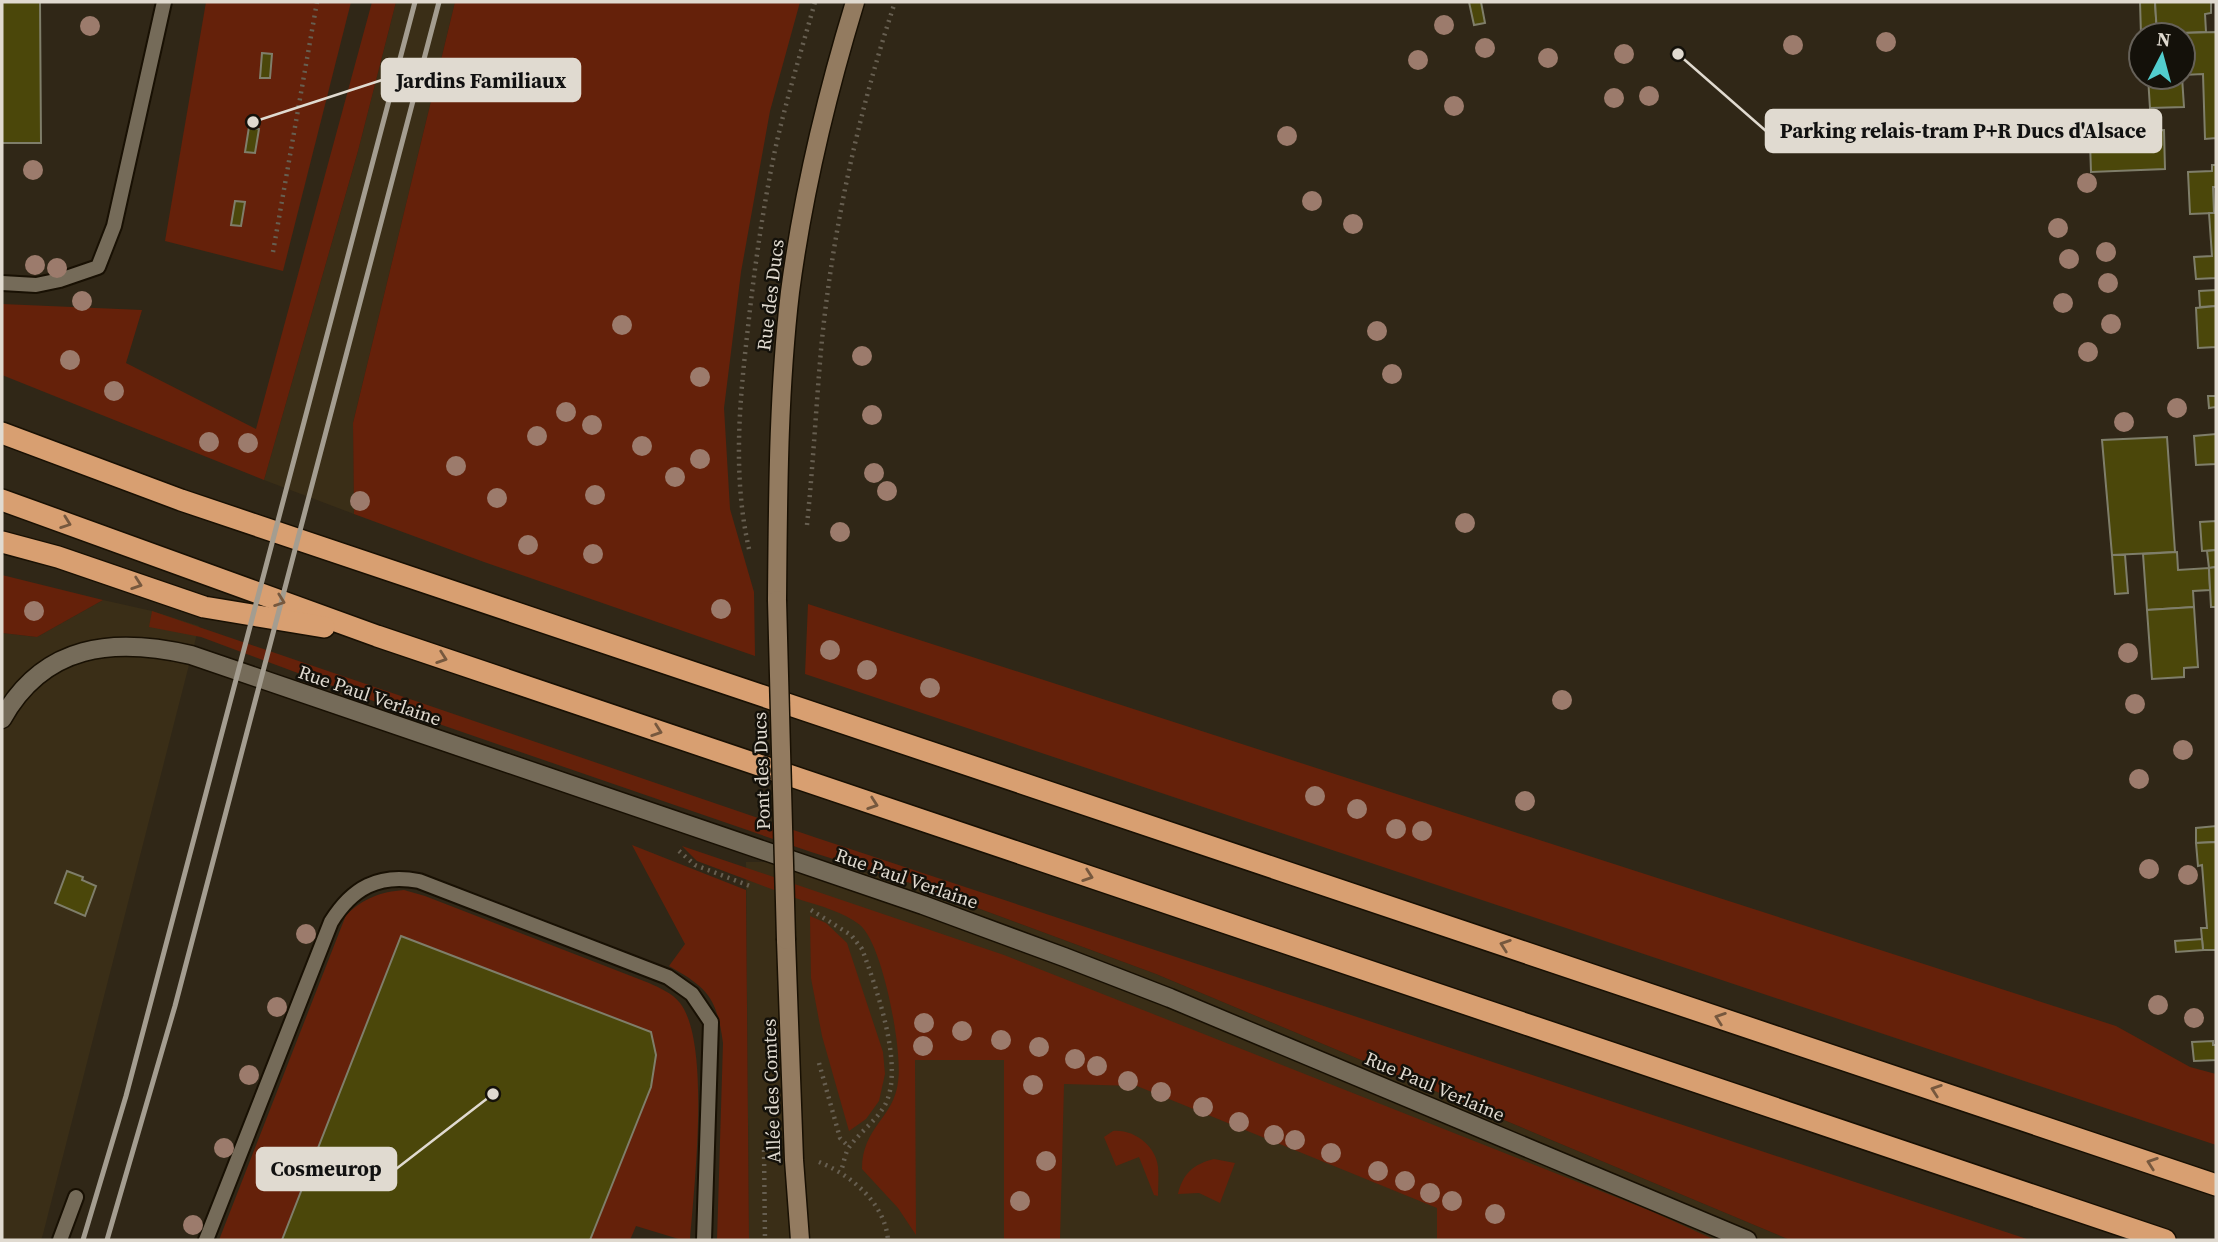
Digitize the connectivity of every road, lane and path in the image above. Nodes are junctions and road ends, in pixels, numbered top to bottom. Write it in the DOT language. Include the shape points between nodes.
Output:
graph roads {
  1 [pos="163,2"];
  2 [pos="317,2"];
  3 [pos="855,2"];
  4 [pos="895,2"];
  5 [pos="273,252"];
  6 [pos="2,283"];
  7 [pos="2,419"];
  8 [pos="2,433"];
  9 [pos="181,499"];
  10 [pos="2,500"];
  11 [pos="806,538"];
  12 [pos="2,542"];
  13 [pos="777,600"];
  14 [pos="377,636"];
  15 [pos="2,719"];
  16 [pos="810,910"];
  17 [pos="786,940"];
  18 [pos="819,1059"];
  19 [pos="849,1147"];
  20 [pos="816,1161"];
  21 [pos="841,1171"];
  22 [pos="2216,1185"];
  23 [pos="75,1197"];
  24 [pos="60,1240"];
  25 [pos="206,1240"];
  26 [pos="704,1240"];
  27 [pos="800,1240"];
  28 [pos="888,1240"];
  29 [pos="1747,1240"];
  30 [pos="2165,1240"];
  1 -- 6 [label="lane" via="114,226 98,267 36,285"];
  2 -- 5 [label="path"];
  3 -- 13 [label="street, Rue des Ducs" via="822,113 790,294 779,423"];
  4 -- 11 [label="path" via="858,131 838,230 821,348"];
  7 -- 9 [label="highway"];
  8 -- 9 [label="highway"];
  22 -- 9 [label="highway, one-way"];
  10 -- 14 [label="highway, one-way"];
  12 -- 14 [label="highway, one-way" via="204,607"];
  13 -- 17 [label="street, Pont des Ducs, bridge"];
  14 -- 30 [label="highway, one-way"];
  15 -- 29 [label="street, Rue Paul Verlaine" via="21,689 66,657 91,650 141,647 191,655 1065,957"];
  16 -- 19 [label="path" via="838,925 862,949 892,1051 892,1081 884,1105"];
  17 -- 27 [label="street, Allée des Comtes"];
  18 -- 19 [label="path" via="840,1138"];
  19 -- 21 [label="path"];
  20 -- 21 [label="path"];
  21 -- 28 [label="path" via="878,1209 886,1221"];
  23 -- 24 [label="lane"];
  25 -- 26 [label="lane" via="331,922 358,892 399,877 668,977 692,994 711,1022"];
}
